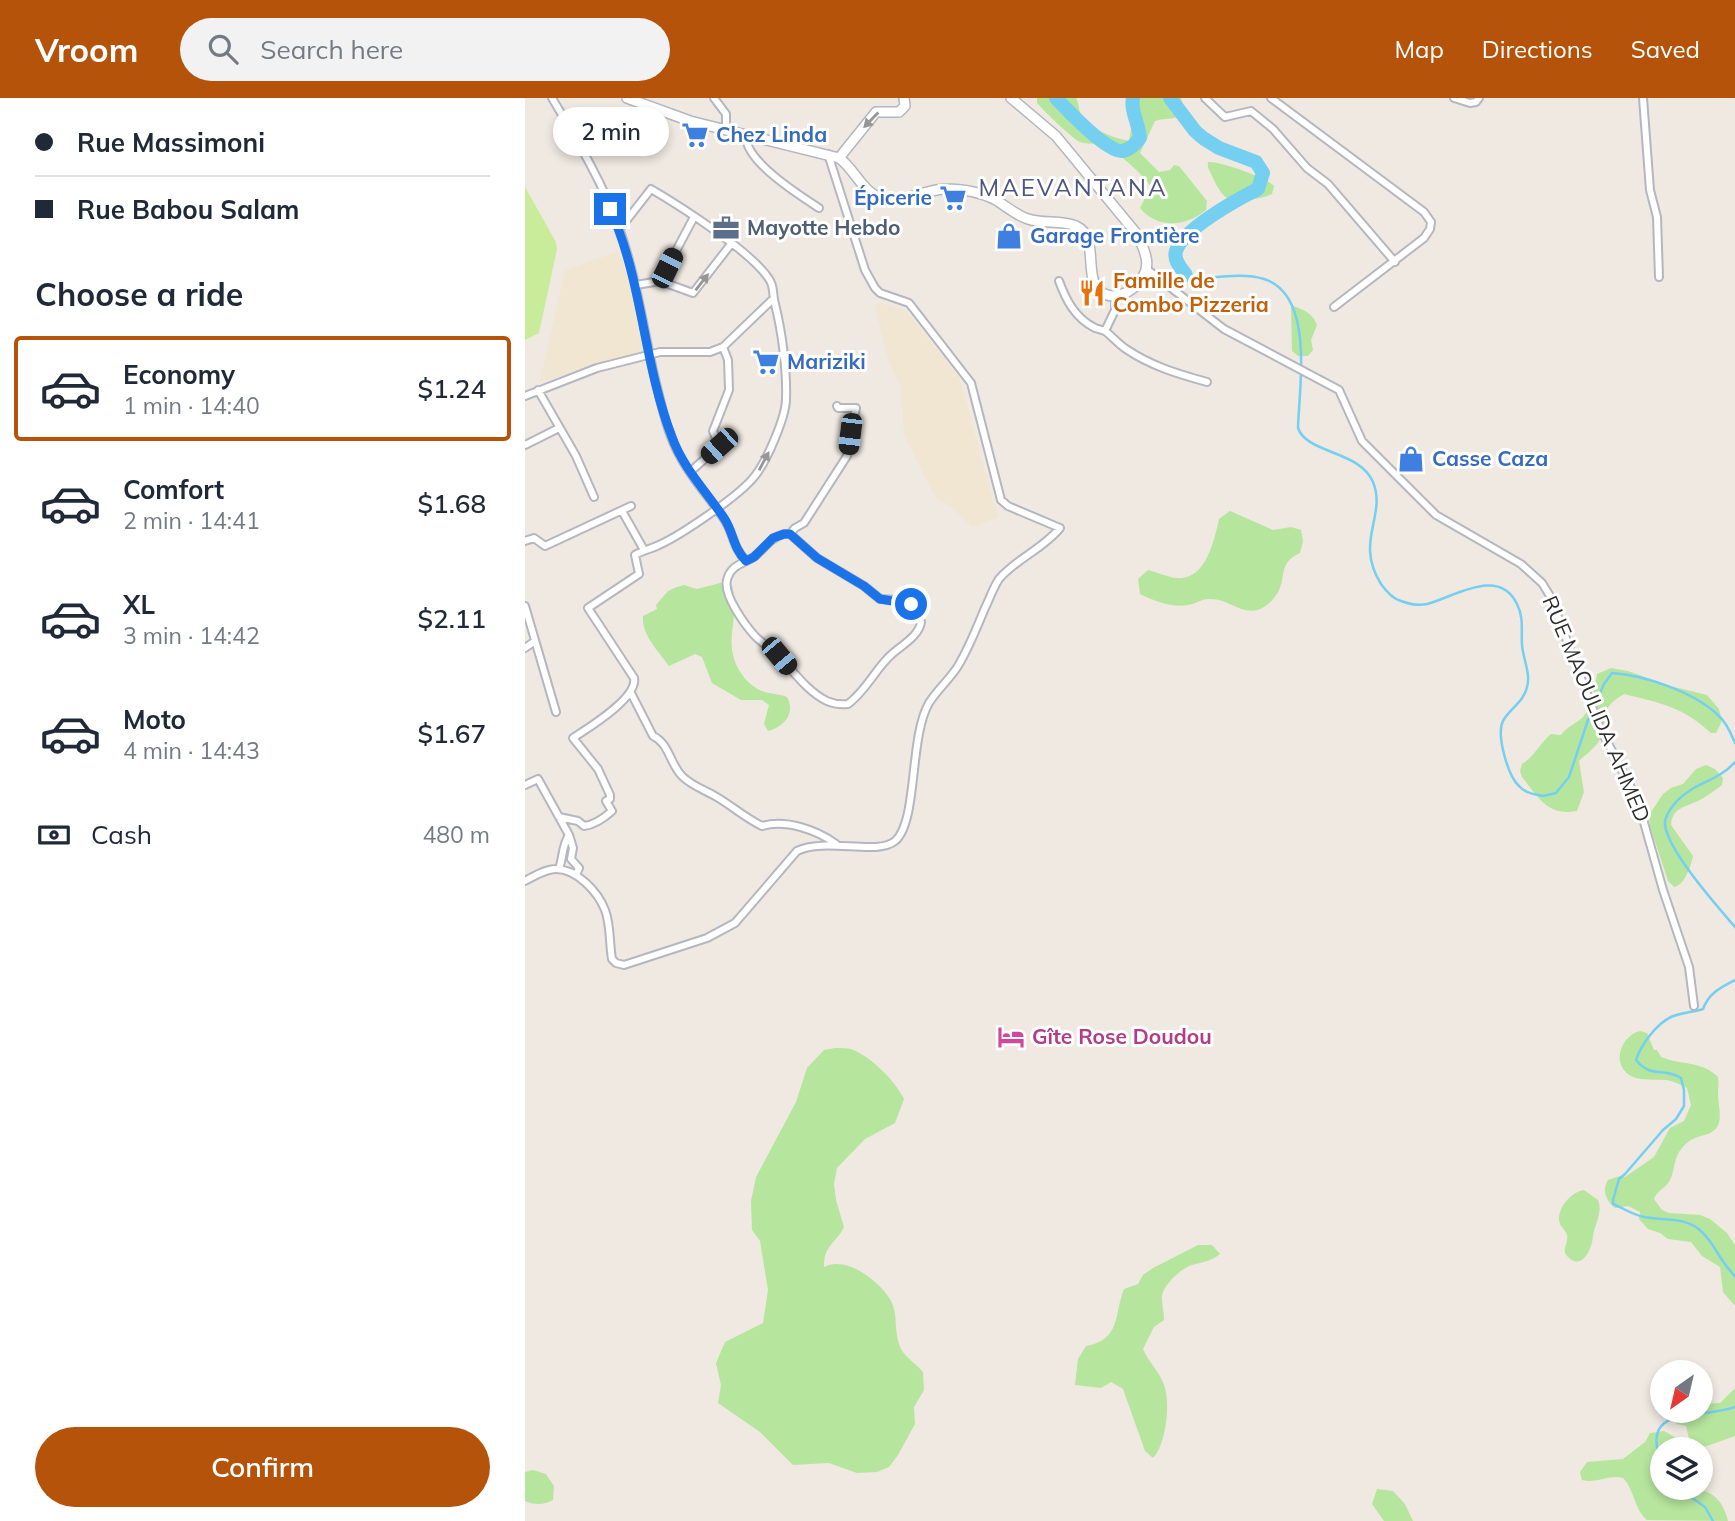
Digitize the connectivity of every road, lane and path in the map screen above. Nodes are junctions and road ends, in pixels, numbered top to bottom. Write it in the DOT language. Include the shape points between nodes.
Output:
graph roads {
  1 [pos="552,98"];
  2 [pos="627,98"];
  3 [pos="715,98"];
  4 [pos="904,98"];
  5 [pos="1011,98"];
  6 [pos="1205,98"];
  7 [pos="1271,98"];
  8 [pos="1454,98"];
  9 [pos="1479,98"];
  10 [pos="1643,98"];
  11 [pos="726,130"];
  12 [pos="747,136"];
  13 [pos="828,153"];
  14 [pos="839,158"];
  15 [pos="819,208"];
  16 [pos="694,217"];
  17 [pos="619,230"];
  18 [pos="731,244"];
  19 [pos="1395,262"];
  20 [pos="1148,270"];
  21 [pos="1659,277"];
  22 [pos="660,281"];
  23 [pos="1059,281"];
  24 [pos="636,285"];
  25 [pos="1115,296"];
  26 [pos="773,299"];
  27 [pos="1334,307"];
  28 [pos="1105,331"];
  29 [pos="723,347"];
  30 [pos="649,356"];
  31 [pos="1207,382"];
  32 [pos="538,390"];
  33 [pos="525,396"];
  34 [pos="837,406"];
  35 [pos="559,428"];
  36 [pos="525,445"];
  37 [pos="690,472"];
  38 [pos="594,497"];
  39 [pos="631,506"];
  40 [pos="716,508"];
  41 [pos="622,511"];
  42 [pos="790,534"];
  43 [pos="525,541"];
  44 [pos="644,550"];
  45 [pos="746,561"];
  46 [pos="525,607"];
  47 [pos="535,640"];
  48 [pos="525,648"];
  49 [pos="631,692"];
  50 [pos="556,712"];
  51 [pos="525,785"];
  52 [pos="559,817"];
  53 [pos="569,835"];
  54 [pos="837,844"];
  55 [pos="559,869"];
  56 [pos="576,875"];
  57 [pos="525,881"];
  58 [pos="1694,1006"];
  1 -- 17 [label="street"];
  2 -- 11 [label="street"];
  3 -- 11 [label="street" via="726,114"];
  4 -- 14 [label="street, one-way" via="905,106 899,112 876,112"];
  5 -- 20 [label="street" via="1056,136 1136,233 1146,252"];
  6 -- 19 [label="street" via="1226,117 1251,111 1273,129"];
  7 -- 19 [label="street" via="1429,217 1430,229 1424,238"];
  8 -- 9 [label="street" via="1470,103"];
  10 -- 21 [label="street"];
  11 -- 12 [label="street"];
  12 -- 13 [label="street"];
  12 -- 15 [label="street" via="757,160 774,177"];
  13 -- 14 [label="street"];
  13 -- 54 [label="street" via="865,270 875,288 909,303 971,383 1001,499 1060,528 996,583 958,666 929,703 916,743 910,806 901,834 882,846"];
  14 -- 25 [label="street" via="865,187 883,198 943,189 979,193 1031,220 1074,225 1087,237 1092,279 1098,289"];
  16 -- 17 [label="street" via="651,189"];
  16 -- 18 [label="street"];
  16 -- 22 [label="street"];
  17 -- 24 [label="street"];
  22 -- 18 [label="street, one-way" via="693,293"];
  18 -- 26 [label="street" via="770,279"];
  19 -- 27 [label="street"];
  20 -- 25 [label="street" via="1129,291"];
  20 -- 58 [label="street, RUE MAOULIDA AHMED" via="1224,328 1339,390 1362,441 1436,515 1521,564 1542,583 1551,596 1600,728 1637,801 1689,967"];
  22 -- 24 [label="street"];
  23 -- 28 [label="street" via="1074,311"];
  24 -- 30 [label="street"];
  25 -- 28 [label="street" via="1115,310"];
  26 -- 29 [label="street"];
  40 -- 26 [label="street, one-way" via="754,477 784,414 782,339"];
  28 -- 31 [label="street" via="1154,365"];
  29 -- 30 [label="street"];
  29 -- 37 [label="street" via="729,390 713,431 719,446"];
  30 -- 32 [label="street" via="597,368"];
  30 -- 37 [label="street" via="664,418"];
  32 -- 33 [label="street"];
  32 -- 35 [label="street"];
  34 -- 42 [label="street" via="856,408 847,456 804,523"];
  35 -- 36 [label="street"];
  35 -- 38 [label="street"];
  37 -- 40 [label="street"];
  39 -- 41 [label="street"];
  40 -- 44 [label="street"];
  40 -- 45 [label="street"];
  41 -- 43 [label="street" via="545,546 534,538"];
  41 -- 44 [label="street"];
  42 -- 45 [label="street" via="773,538"];
  42 -- 45 [label="street" via="817,558 880,599 911,604 921,622 920,629 891,654 848,704 816,694 755,636 738,613 726,589 731,571"];
  44 -- 49 [label="street" via="634,557 639,574 588,608 634,678"];
  46 -- 47 [label="street"];
  47 -- 48 [label="street"];
  47 -- 50 [label="street"];
  49 -- 52 [label="street" via="572,738 598,769 613,811 584,826"];
  49 -- 54 [label="street" via="653,736 660,739 674,766 691,784 762,826 775,822 800,827"];
  51 -- 52 [label="street" via="538,779"];
  52 -- 53 [label="street"];
  53 -- 55 [label="street"];
  53 -- 56 [label="street" via="571,859 579,868"];
  54 -- 56 [label="street" via="816,844 797,851 724,930 624,965 612,959 604,909"];
  55 -- 56 [label="street"];
  55 -- 57 [label="street"];
}
